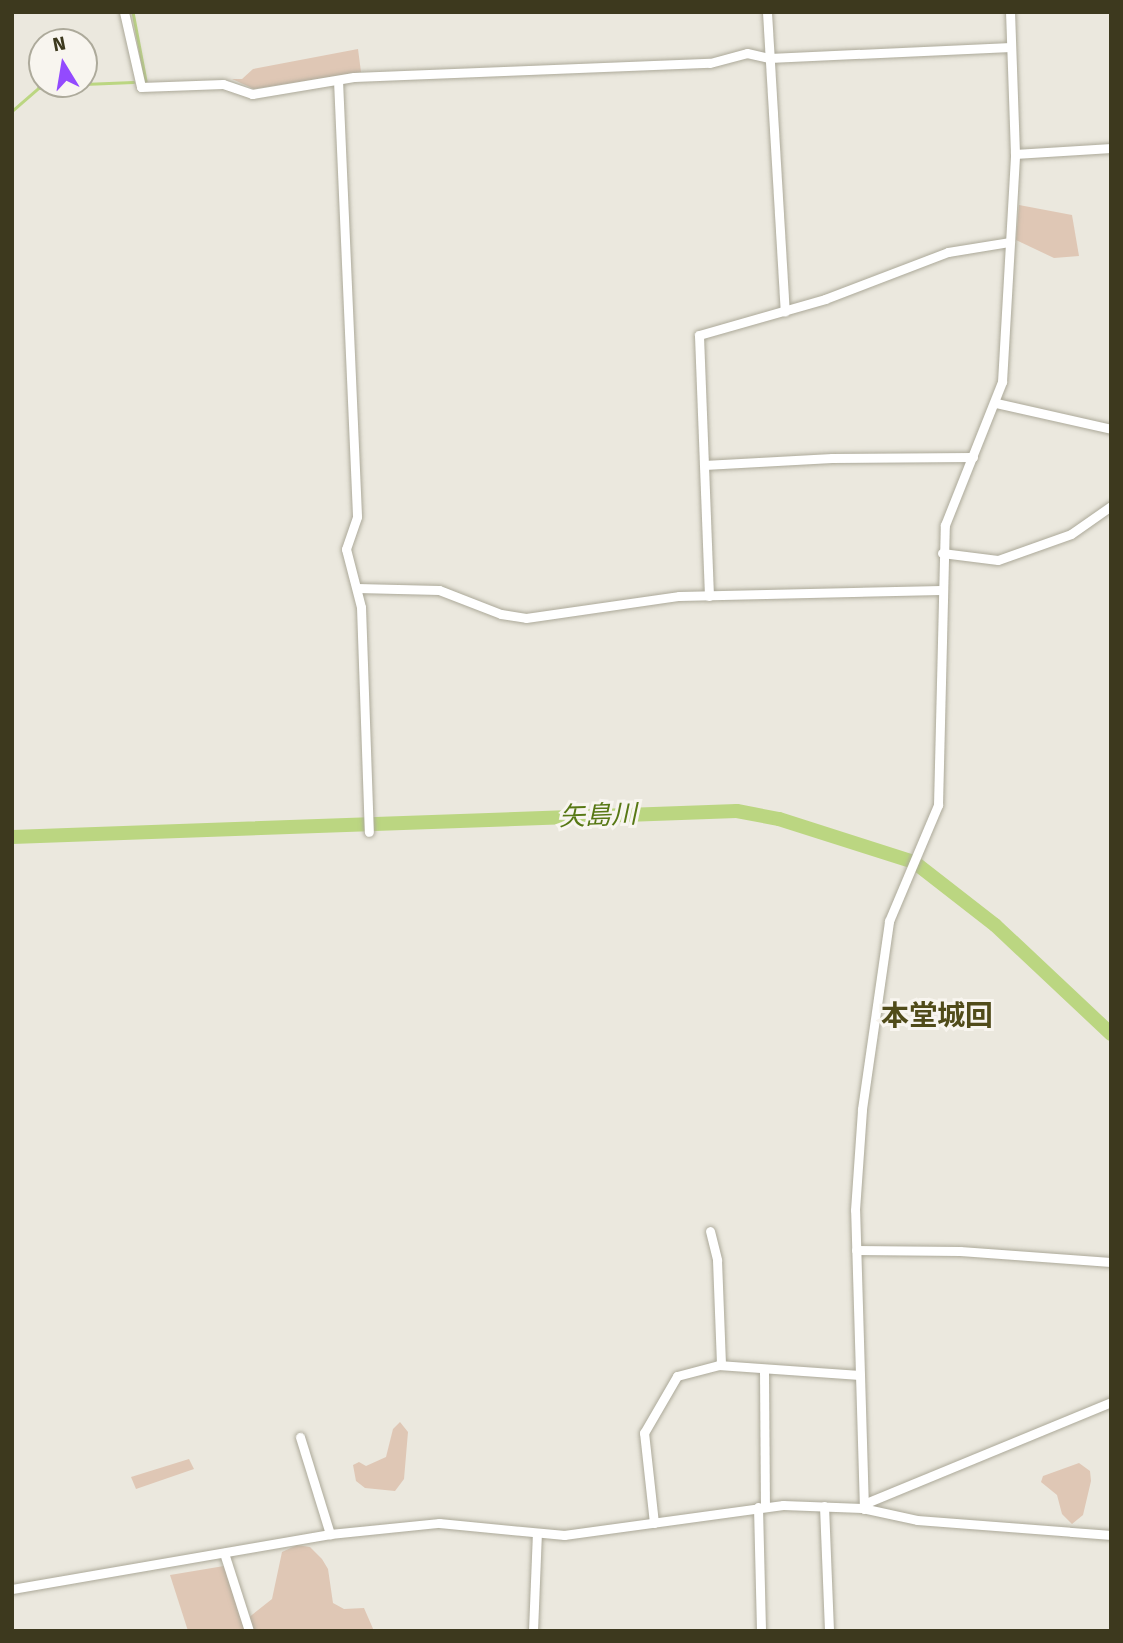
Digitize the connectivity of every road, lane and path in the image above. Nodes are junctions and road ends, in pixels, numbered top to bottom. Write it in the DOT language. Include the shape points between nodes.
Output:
graph roads {
  1 [pos="124,12"];
  2 [pos="767,12"];
  3 [pos="1010,12"];
  4 [pos="1011,47"];
  5 [pos="769,58"];
  6 [pos="338,80"];
  7 [pos="1111,148"];
  8 [pos="1015,153"];
  9 [pos="1010,242"];
  10 [pos="785,311"];
  11 [pos="996,403"];
  12 [pos="1111,429"];
  13 [pos="974,457"];
  14 [pos="704,465"];
  15 [pos="1111,506"];
  16 [pos="942,553"];
  17 [pos="357,588"];
  18 [pos="941,590"];
  19 [pos="709,596"];
  20 [pos="369,832"];
  21 [pos="710,1231"];
  22 [pos="856,1250"];
  23 [pos="1111,1262"];
  24 [pos="721,1366"];
  25 [pos="764,1370"];
  26 [pos="859,1375"];
  27 [pos="1111,1402"];
  28 [pos="300,1437"];
  29 [pos="761,1506"];
  30 [pos="824,1506"];
  31 [pos="865,1506"];
  32 [pos="654,1523"];
  33 [pos="537,1533"];
  34 [pos="330,1534"];
  35 [pos="1111,1535"];
  36 [pos="224,1553"];
  37 [pos="12,1589"];
  38 [pos="249,1631"];
  39 [pos="533,1631"];
  40 [pos="761,1631"];
  41 [pos="829,1631"];
  1 -- 6 [label="street" via="141,87 223,83 252,94"];
  2 -- 5 [label="street"];
  3 -- 4 [label="street"];
  4 -- 5 [label="street"];
  4 -- 8 [label="street"];
  5 -- 6 [label="street" via="747,53 708,63"];
  5 -- 10 [label="street"];
  6 -- 17 [label="street" via="357,517 346,549"];
  7 -- 8 [label="street"];
  8 -- 9 [label="street"];
  9 -- 10 [label="street" via="948,252"];
  9 -- 11 [label="street" via="1002,383"];
  10 -- 14 [label="street" via="699,335"];
  11 -- 12 [label="street"];
  11 -- 13 [label="street"];
  13 -- 14 [label="street"];
  13 -- 16 [label="street" via="951,505"];
  14 -- 19 [label="street"];
  15 -- 16 [label="street" via="1071,534 998,560"];
  16 -- 18 [label="street"];
  17 -- 19 [label="street" via="439,590 513,617 579,613 648,598"];
  17 -- 20 [label="street"];
  18 -- 19 [label="street"];
  18 -- 22 [label="street" via="938,805 888,921 862,1109"];
  21 -- 24 [label="street" via="717,1260"];
  22 -- 23 [label="street" via="960,1251"];
  22 -- 26 [label="street"];
  24 -- 25 [label="street"];
  24 -- 32 [label="street" via="687,1371 670,1381 644,1433"];
  25 -- 26 [label="street"];
  25 -- 29 [label="street"];
  26 -- 31 [label="street"];
  27 -- 31 [label="street"];
  28 -- 34 [label="street"];
  29 -- 30 [label="street"];
  29 -- 32 [label="street"];
  29 -- 40 [label="street"];
  30 -- 31 [label="street"];
  30 -- 41 [label="street"];
  31 -- 35 [label="street" via="917,1520"];
  32 -- 33 [label="street" via="564,1535"];
  33 -- 34 [label="street" via="439,1523"];
  33 -- 39 [label="street"];
  34 -- 36 [label="street"];
  36 -- 37 [label="street"];
  36 -- 38 [label="street"];
}
